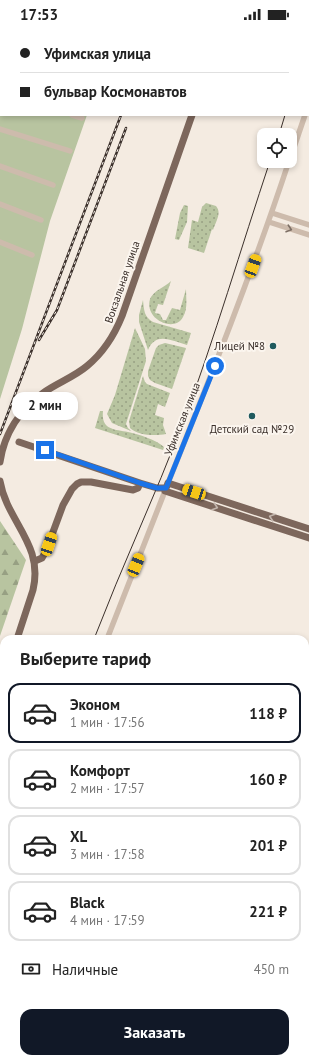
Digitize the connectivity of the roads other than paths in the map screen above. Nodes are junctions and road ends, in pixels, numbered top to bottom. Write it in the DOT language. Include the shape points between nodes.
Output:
graph roads {
  1 [pos="75,116"];
  2 [pos="192,116"];
  3 [pos="304,116"];
  4 [pos="82,118"];
  5 [pos="0,129"];
  6 [pos="297,137"];
  7 [pos="70,151"];
  8 [pos="0,166"];
  9 [pos="287,168"];
  10 [pos="53,185"];
  11 [pos="0,204"];
  12 [pos="272,213"];
  13 [pos="41,220"];
  14 [pos="269,222"];
  15 [pos="309,226"];
  16 [pos="309,235"];
  17 [pos="0,242"];
  18 [pos="32,255"];
  19 [pos="19,442"];
  20 [pos="0,462"];
  21 [pos="0,481"];
  22 [pos="140,483"];
  23 [pos="166,488"];
  24 [pos="309,529"];
  25 [pos="309,538"];
  26 [pos="34,561"];
  27 [pos="18,635"];
  28 [pos="109,635"];
  1 -- 4 [label="street"];
  2 -- 20 [label="main road, Вокзальная улица" via="114,335 103,352 87,366 43,393 16,419"];
  3 -- 6 [label="street, Уфимская улица"];
  5 -- 7 [label="street"];
  8 -- 10 [label="street"];
  9 -- 12 [label="street, Уфимская улица"];
  11 -- 13 [label="street"];
  12 -- 14 [label="street, Уфимская улица"];
  12 -- 15 [label="street"];
  14 -- 16 [label="street, one-way"];
  14 -- 23 [label="street, Уфимская улица"];
  17 -- 18 [label="street"];
  19 -- 22 [label="main road"];
  21 -- 26 [label="main road" via="5,499 28,541"];
  22 -- 23 [label="main road"];
  22 -- 26 [label="main road" via="138,488 133,490 91,482 81,482 74,486 63,504 46,551 42,558"];
  24 -- 23 [label="main road, one-way"];
  23 -- 25 [label="main road, one-way"];
  23 -- 28 [label="street, Уфимская улица"];
  26 -- 27 [label="main road" via="35,582"];
}
